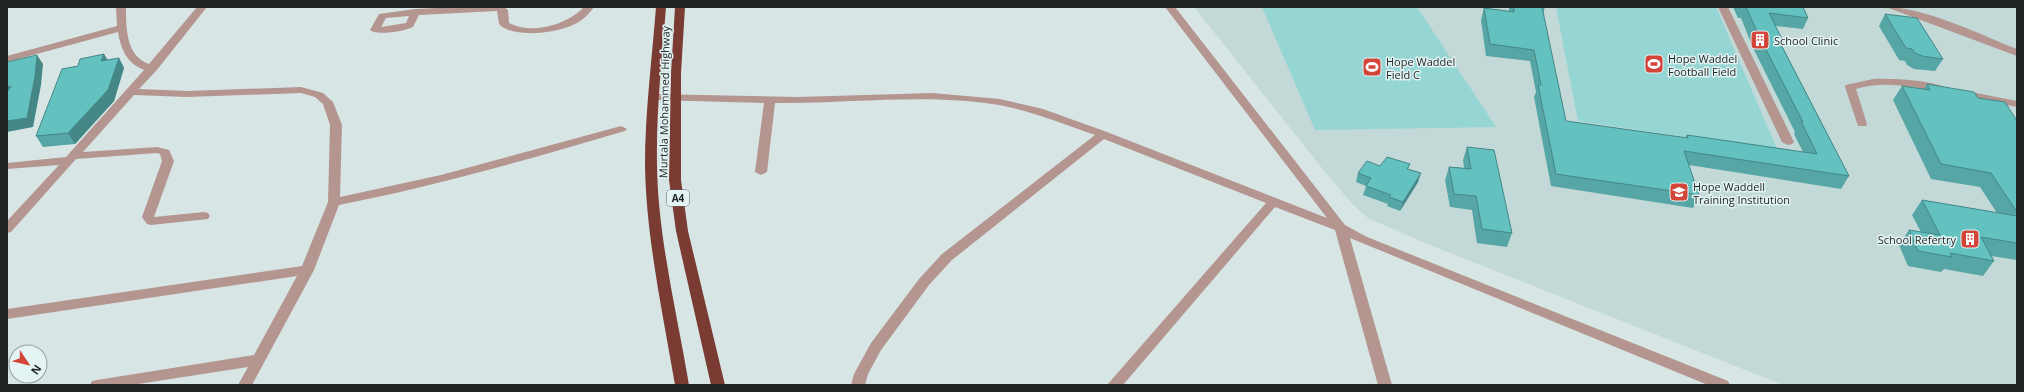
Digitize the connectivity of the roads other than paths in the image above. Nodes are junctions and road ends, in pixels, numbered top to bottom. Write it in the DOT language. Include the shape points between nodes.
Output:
graph roads {
  1 [pos="121,7"];
  2 [pos="202,7"];
  3 [pos="388,7"];
  4 [pos="589,7"];
  5 [pos="661,7"];
  6 [pos="680,7"];
  7 [pos="1170,7"];
  8 [pos="1723,7"];
  9 [pos="1891,7"];
  10 [pos="415,12"];
  11 [pos="382,16"];
  12 [pos="121,28"];
  13 [pos="2017,52"];
  14 [pos="7,59"];
  15 [pos="152,69"];
  16 [pos="131,92"];
  17 [pos="654,97"];
  18 [pos="676,98"];
  19 [pos="770,100"];
  20 [pos="2017,104"];
  21 [pos="1862,124"];
  22 [pos="621,129"];
  23 [pos="1103,134"];
  24 [pos="1788,142"];
  25 [pos="73,158"];
  26 [pos="7,166"];
  27 [pos="760,172"];
  28 [pos="334,202"];
  29 [pos="1272,203"];
  30 [pos="204,216"];
  31 [pos="1341,228"];
  32 [pos="7,229"];
  33 [pos="307,270"];
  34 [pos="7,314"];
  35 [pos="257,360"];
  36 [pos="97,385"];
  37 [pos="245,385"];
  38 [pos="682,385"];
  39 [pos="718,385"];
  40 [pos="858,385"];
  41 [pos="1114,385"];
  42 [pos="1385,385"];
  43 [pos="1723,385"];
  1 -- 12 [label="street"];
  2 -- 15 [label="street"];
  3 -- 11 [label="street"];
  4 -- 10 [label="street" via="570,23 552,29 508,27 504,24 503,10 498,8"];
  5 -- 17 [label="highway, Murtala Mohammed Highway / A4"];
  6 -- 18 [label="highway, Murtala Mohammed Highway / A4"];
  7 -- 31 [label="street"];
  8 -- 24 [label="street"];
  9 -- 13 [label="street"];
  10 -- 11 [label="street"];
  10 -- 11 [label="street" via="410,25 404,28 375,30"];
  12 -- 14 [label="street"];
  12 -- 15 [label="street" via="133,59"];
  15 -- 16 [label="street"];
  16 -- 25 [label="street"];
  16 -- 28 [label="street" via="187,94 289,89 319,95 328,102 336,125"];
  17 -- 18 [label="street"];
  17 -- 38 [label="highway, Murtala Mohammed Highway / A4" via="651,166 656,228"];
  18 -- 19 [label="street"];
  18 -- 39 [label="highway, Murtala Mohammed Highway / A4" via="675,180 682,231"];
  19 -- 23 [label="street" via="962,96 1034,110"];
  19 -- 27 [label="street"];
  20 -- 21 [label="street" via="1904,82 1866,81 1850,87"];
  22 -- 28 [label="street" via="454,177"];
  23 -- 29 [label="street" via="1150,150"];
  23 -- 40 [label="street" via="947,257 924,282 876,347"];
  25 -- 26 [label="street"];
  25 -- 30 [label="street" via="157,150 165,152 168,161 148,218 152,221"];
  25 -- 32 [label="street"];
  28 -- 33 [label="street"];
  29 -- 31 [label="street"];
  29 -- 41 [label="street"];
  31 -- 42 [label="street"];
  31 -- 43 [label="street" via="1363,240"];
  33 -- 34 [label="street"];
  33 -- 35 [label="street" via="284,316"];
  35 -- 36 [label="street"];
  35 -- 37 [label="street"];
}
